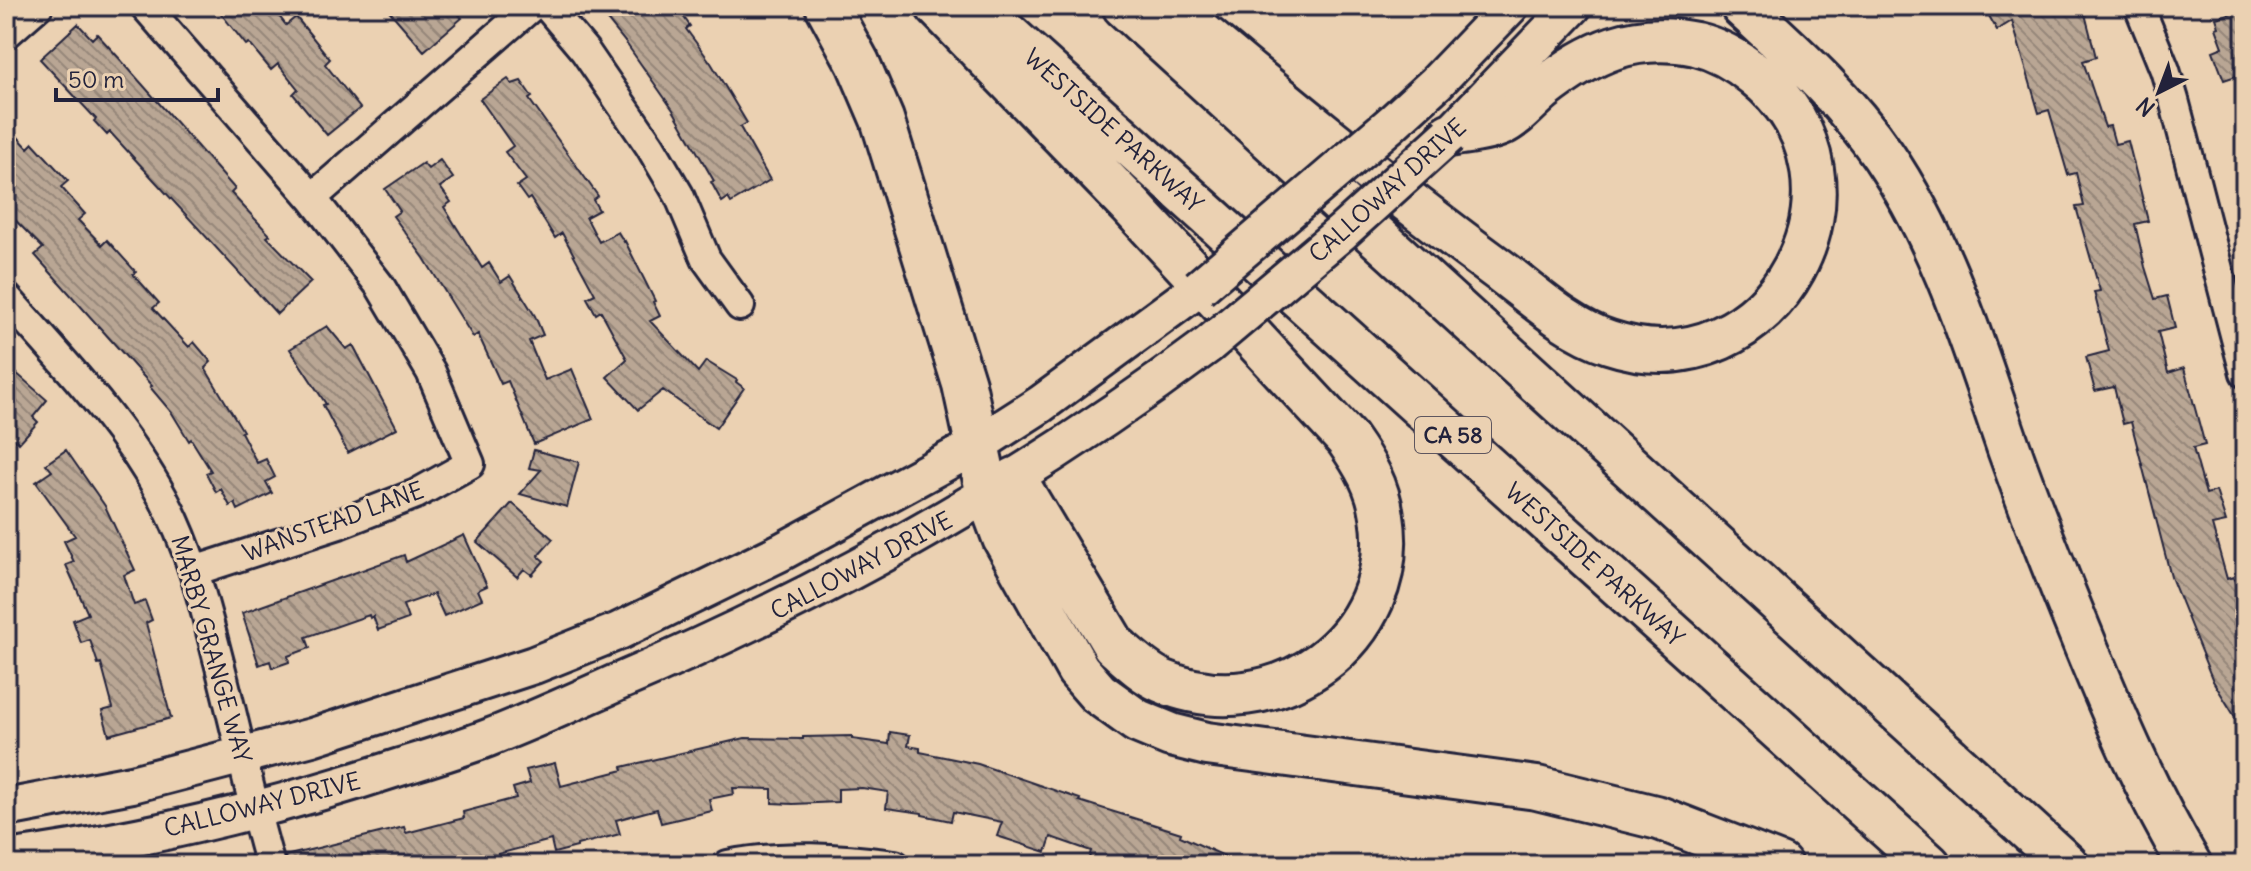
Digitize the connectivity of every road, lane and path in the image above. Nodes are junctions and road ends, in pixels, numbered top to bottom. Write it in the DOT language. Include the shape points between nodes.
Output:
graph roads {
  1 [pos="38,6"];
  2 [pos="145,6"];
  3 [pos="532,6"];
  4 [pos="547,6"];
  5 [pos="827,6"];
  6 [pos="937,6"];
  7 [pos="976,6"];
  8 [pos="1124,6"];
  9 [pos="1169,6"];
  10 [pos="1510,6"];
  11 [pos="1573,6"];
  12 [pos="1742,6"];
  13 [pos="2139,6"];
  14 [pos="6,34"];
  15 [pos="1449,135"];
  16 [pos="312,198"];
  17 [pos="6,297"];
  18 [pos="740,306"];
  19 [pos="2245,373"];
  20 [pos="977,445"];
  21 [pos="1002,487"];
  22 [pos="194,571"];
  23 [pos="243,754"];
  24 [pos="6,808"];
  25 [pos="255,811"];
  26 [pos="6,859"];
  27 [pos="270,865"];
  28 [pos="728,865"];
  29 [pos="895,865"];
  30 [pos="1780,865"];
  31 [pos="1929,865"];
  32 [pos="2067,865"];
  33 [pos="2190,865"];
  1 -- 14 [label="street"];
  2 -- 16 [label="street"];
  3 -- 16 [label="street"];
  4 -- 18 [label="street" via="650,146 679,195 706,259"];
  5 -- 20 [label="highway" via="882,119 964,384"];
  6 -- 21 [label="highway" via="1347,439 1365,464 1383,517 1379,580 1353,635 1299,677 1243,696 1185,689 1148,673 1114,645"];
  7 -- 31 [label="highway, WESTSIDE PARKWAY / CA 58"];
  8 -- 32 [label="highway"];
  9 -- 15 [label="highway" via="1457,239 1605,341 1631,349 1684,349 1734,332 1773,302 1801,258 1813,202 1802,138 1767,84 1721,53 1697,44 1617,45 1566,71 1501,124"];
  10 -- 20 [label="main road, CALLOWAY DRIVE, bridge" via="1436,83 1261,238 1170,310"];
  11 -- 15 [label="main road, CALLOWAY DRIVE"];
  12 -- 33 [label="highway" via="1855,118 1929,234 2110,705 2137,768"];
  13 -- 19 [label="street" via="2170,85"];
  15 -- 21 [label="main road, CALLOWAY DRIVE, bridge" via="1208,345"];
  16 -- 22 [label="street, WANSTEAD LANE" via="407,328 470,464 416,494 339,524"];
  17 -- 22 [label="street, MARBY GRANGE WAY" via="138,455 164,499"];
  20 -- 21 [label="highway"];
  20 -- 23 [label="main road, CALLOWAY DRIVE" via="806,539 619,631 534,665"];
  21 -- 25 [label="main road, CALLOWAY DRIVE" via="827,586 655,667 487,739"];
  21 -- 30 [label="highway" via="1004,538 1078,670 1105,700 1137,721 1207,744 1537,788 1659,818"];
  22 -- 23 [label="street, MARBY GRANGE WAY"];
  23 -- 24 [label="main road, CALLOWAY DRIVE" via="132,784"];
  23 -- 25 [label="street, MARBY GRANGE WAY"];
  25 -- 26 [label="main road, CALLOWAY DRIVE"];
  25 -- 27 [label="street, MARBY GRANGE WAY"];
  28 -- 29 [label="street" via="795,858"];
}
